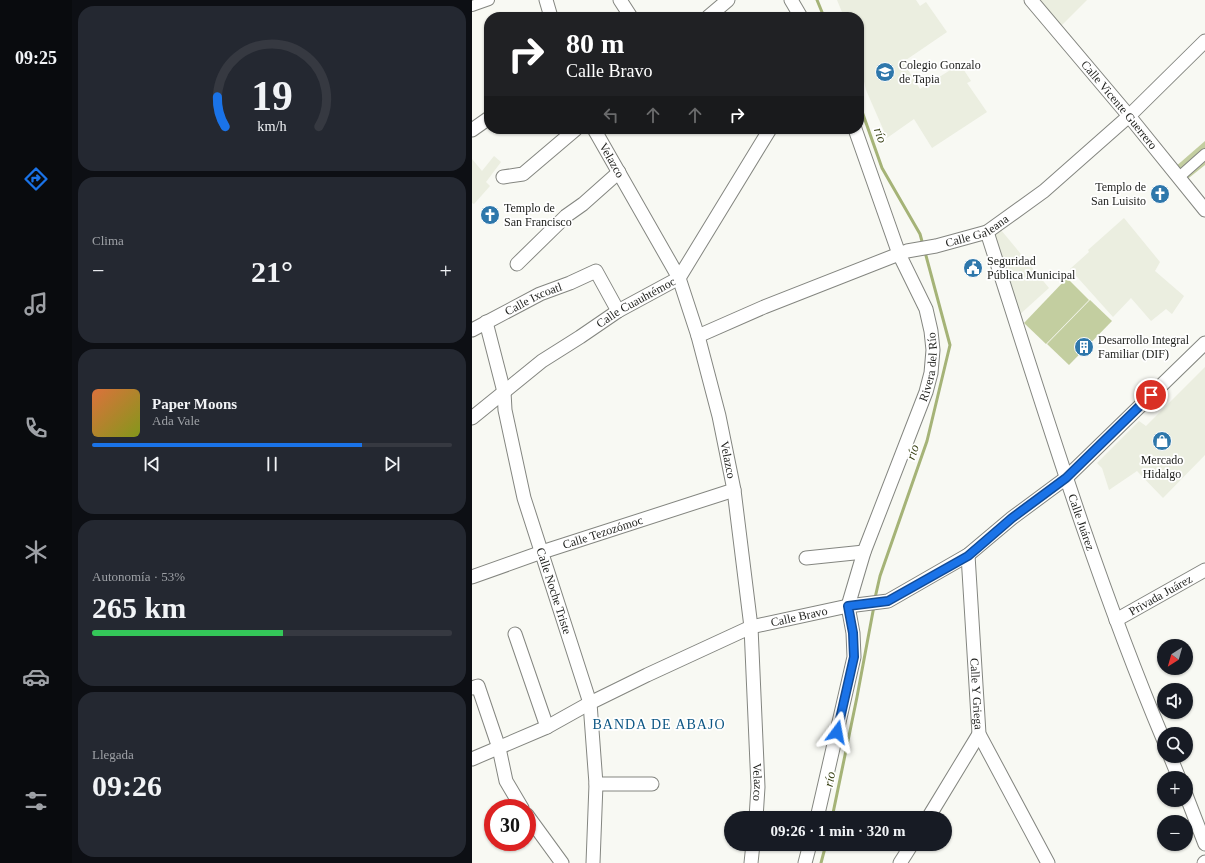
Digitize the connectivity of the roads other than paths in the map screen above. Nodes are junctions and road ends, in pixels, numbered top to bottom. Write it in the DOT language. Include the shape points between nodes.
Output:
graph roads {
  1 [pos="489,0"];
  2 [pos="546,0"];
  3 [pos="620,0"];
  4 [pos="728,0"];
  5 [pos="792,0"];
  6 [pos="1032,0"];
  7 [pos="472,6"];
  8 [pos="550,12"];
  9 [pos="628,12"];
  10 [pos="714,12"];
  11 [pos="798,12"];
  12 [pos="1205,41"];
  13 [pos="1129,116"];
  14 [pos="484,122"];
  15 [pos="472,130"];
  16 [pos="570,134"];
  17 [pos="597,134"];
  18 [pos="767,134"];
  19 [pos="857,134"];
  20 [pos="1205,154"];
  21 [pos="619,172"];
  22 [pos="503,176"];
  23 [pos="1178,178"];
  24 [pos="1205,210"];
  25 [pos="987,232"];
  26 [pos="903,252"];
  27 [pos="517,264"];
  28 [pos="679,278"];
  29 [pos="618,311"];
  30 [pos="486,322"];
  31 [pos="472,330"];
  32 [pos="698,336"];
  33 [pos="1205,343"];
  34 [pos="504,392"];
  35 [pos="472,418"];
  36 [pos="1066,478"];
  37 [pos="734,490"];
  38 [pos="542,552"];
  39 [pos="864,552"];
  40 [pos="968,556"];
  41 [pos="806,558"];
  42 [pos="1205,570"];
  43 [pos="472,577"];
  44 [pos="850,605"];
  45 [pos="1116,620"];
  46 [pos="751,627"];
  47 [pos="516,634"];
  48 [pos="475,687"];
  49 [pos="590,703"];
  50 [pos="547,727"];
  51 [pos="1158,727"];
  52 [pos="979,734"];
  53 [pos="499,748"];
  54 [pos="472,759"];
  55 [pos="596,784"];
  56 [pos="652,784"];
  57 [pos="517,799"];
  58 [pos="1191,807"];
  59 [pos="756,811"];
  60 [pos="819,811"];
  61 [pos="932,811"];
  62 [pos="536,827"];
  63 [pos="1205,844"];
  64 [pos="752,851"];
  65 [pos="808,851"];
  66 [pos="908,851"];
  67 [pos="562,863"];
  68 [pos="593,863"];
  69 [pos="751,863"];
  70 [pos="805,863"];
  71 [pos="900,863"];
  72 [pos="1048,863"];
  1 -- 7 [label="street"];
  2 -- 8 [label="street"];
  3 -- 9 [label="street"];
  4 -- 10 [label="street"];
  5 -- 11 [label="street"];
  6 -- 13 [label="street, Calle Vicente Guerrero"];
  12 -- 13 [label="street, Calle Galeana"];
  13 -- 23 [label="street, Calle Vicente Guerrero"];
  13 -- 25 [label="street, Calle Galeana" via="1044,191"];
  14 -- 15 [label="street"];
  16 -- 22 [label="street" via="523,174"];
  17 -- 21 [label="street, Velazco"];
  18 -- 28 [label="street, Calle Cuauhtémoc"];
  19 -- 26 [label="street, Rivera del Río"];
  20 -- 23 [label="street"];
  21 -- 27 [label="street" via="566,216"];
  21 -- 28 [label="street, Velazco"];
  23 -- 24 [label="street, Calle Vicente Guerrero"];
  25 -- 26 [label="street, Calle Galeana"];
  25 -- 36 [label="street, Calle Juárez"];
  26 -- 32 [label="street, Calle Galeana" via="764,306"];
  26 -- 39 [label="street, Rivera del Río" via="926,310 931,331 931,373"];
  28 -- 29 [label="street, Calle Cuauhtémoc"];
  28 -- 32 [label="street, Velazco"];
  29 -- 30 [label="street, Calle Ixcoatl" via="596,271 540,294"];
  29 -- 34 [label="street, Calle Cuauhtémoc" via="542,361"];
  30 -- 31 [label="street, Calle Ixcoatl"];
  30 -- 34 [label="street, Calle Noche Triste"];
  32 -- 37 [label="street, Velazco"];
  33 -- 36 [label="street, Calle Bravo"];
  34 -- 35 [label="street, Calle Cuauhtémoc"];
  34 -- 38 [label="street, Calle Noche Triste" via="505,410 524,498"];
  36 -- 40 [label="street, Calle Bravo" via="1012,518"];
  36 -- 45 [label="street, Calle Juárez"];
  37 -- 38 [label="street, Calle Tezozómoc"];
  37 -- 46 [label="street, Velazco"];
  38 -- 43 [label="street, Calle Tezozómoc"];
  38 -- 49 [label="street, Calle Noche Triste"];
  39 -- 41 [label="street"];
  39 -- 44 [label="street, Rivera del Río"];
  40 -- 44 [label="street, Calle Bravo" via="888,601"];
  40 -- 52 [label="street, Calle Y Griega"];
  42 -- 45 [label="street, Privada Juárez"];
  44 -- 46 [label="street, Calle Bravo"];
  44 -- 60 [label="street" via="854,657"];
  45 -- 51 [label="street, Calle Juárez"];
  46 -- 49 [label="street, Calle Bravo"];
  46 -- 59 [label="street, Velazco" via="758,787"];
  47 -- 50 [label="street"];
  48 -- 53 [label="street"];
  49 -- 50 [label="street, Calle Bravo"];
  49 -- 55 [label="street, Calle Noche Triste"];
  50 -- 53 [label="street, Calle Bravo"];
  52 -- 61 [label="street"];
  52 -- 72 [label="street, Calle Y Griega"];
  53 -- 54 [label="street, Calle Bravo"];
  53 -- 57 [label="street" via="506,781"];
  55 -- 56 [label="street"];
  55 -- 68 [label="street, Calle Noche Triste"];
  58 -- 63 [label="street"];
  62 -- 67 [label="street"];
  64 -- 69 [label="street"];
  65 -- 70 [label="street"];
  66 -- 71 [label="street"];
}
